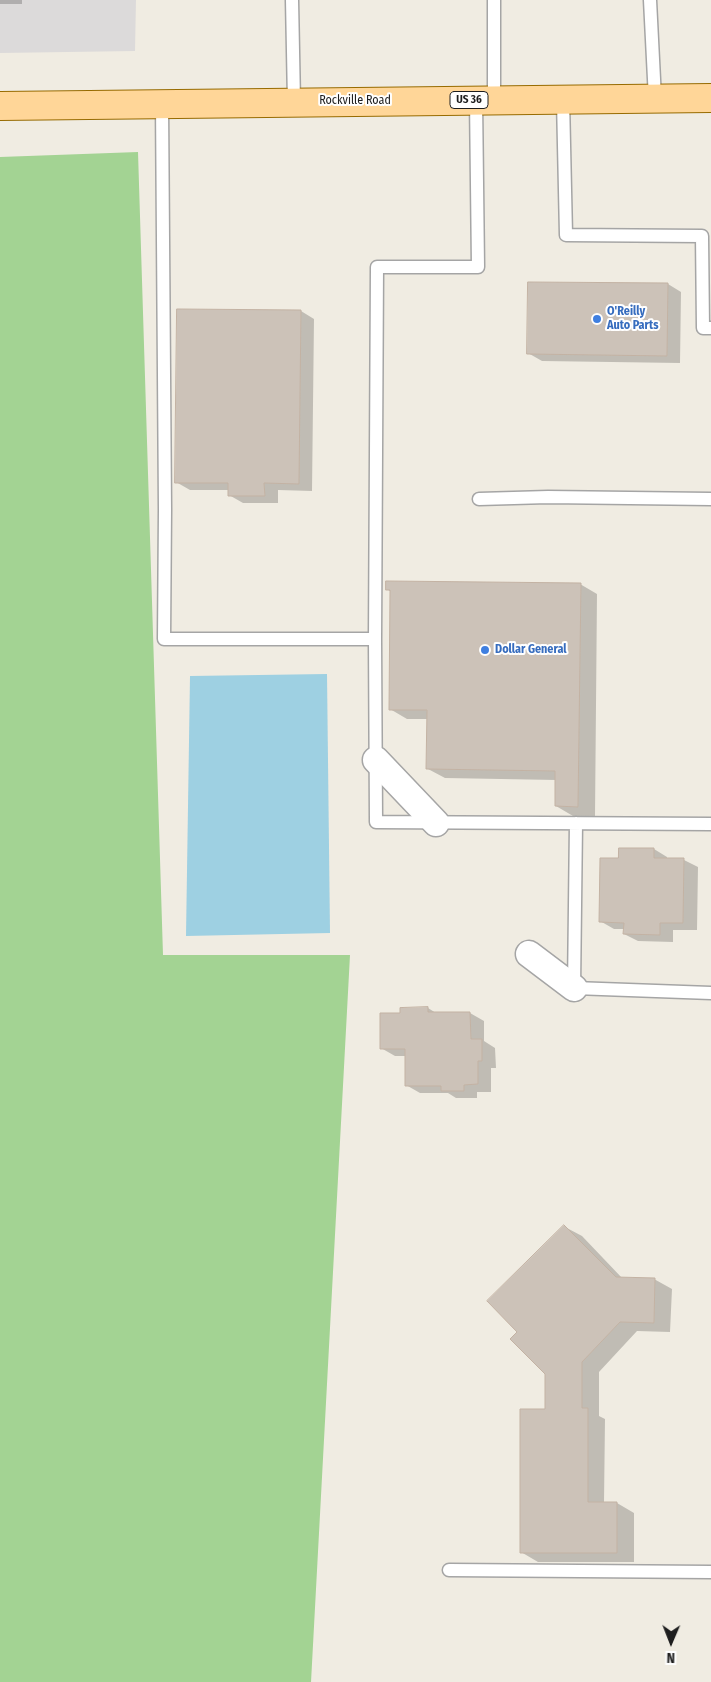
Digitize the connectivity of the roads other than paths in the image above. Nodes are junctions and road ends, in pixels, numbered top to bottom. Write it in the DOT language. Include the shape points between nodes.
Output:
graph roads {
  1 [pos="292,0"];
  2 [pos="494,0"];
  3 [pos="650,0"];
  4 [pos="711,98"];
  5 [pos="655,99"];
  6 [pos="563,100"];
  7 [pos="485,101"];
  8 [pos="294,102"];
  9 [pos="162,104"];
  10 [pos="0,106"];
  11 [pos="711,328"];
  12 [pos="479,499"];
  13 [pos="711,499"];
  14 [pos="375,639"];
  15 [pos="376,760"];
  16 [pos="436,823"];
  17 [pos="576,823"];
  18 [pos="711,824"];
  19 [pos="529,954"];
  20 [pos="574,988"];
  21 [pos="711,993"];
  22 [pos="449,1570"];
  23 [pos="711,1572"];
  1 -- 8 [label="lane"];
  2 -- 7 [label="lane"];
  3 -- 5 [label="lane"];
  4 -- 5 [label="main road, Rockville Road / US 36"];
  5 -- 6 [label="main road, Rockville Road / US 36"];
  6 -- 7 [label="main road, Rockville Road / US 36"];
  6 -- 11 [label="lane" via="566,236 702,236 703,328"];
  7 -- 8 [label="main road, Rockville Road / US 36"];
  7 -- 14 [label="lane" via="478,267 377,267"];
  8 -- 9 [label="main road, Rockville Road / US 36"];
  9 -- 10 [label="main road, Rockville Road / US 36"];
  9 -- 14 [label="lane" via="164,638"];
  12 -- 13 [label="lane" via="548,496"];
  14 -- 15 [label="lane"];
  15 -- 16 [label="street"];
  15 -- 16 [label="lane" via="376,822"];
  16 -- 17 [label="lane"];
  17 -- 18 [label="lane"];
  17 -- 20 [label="lane"];
  19 -- 20 [label="street"];
  20 -- 21 [label="lane"];
  22 -- 23 [label="lane"];
}
